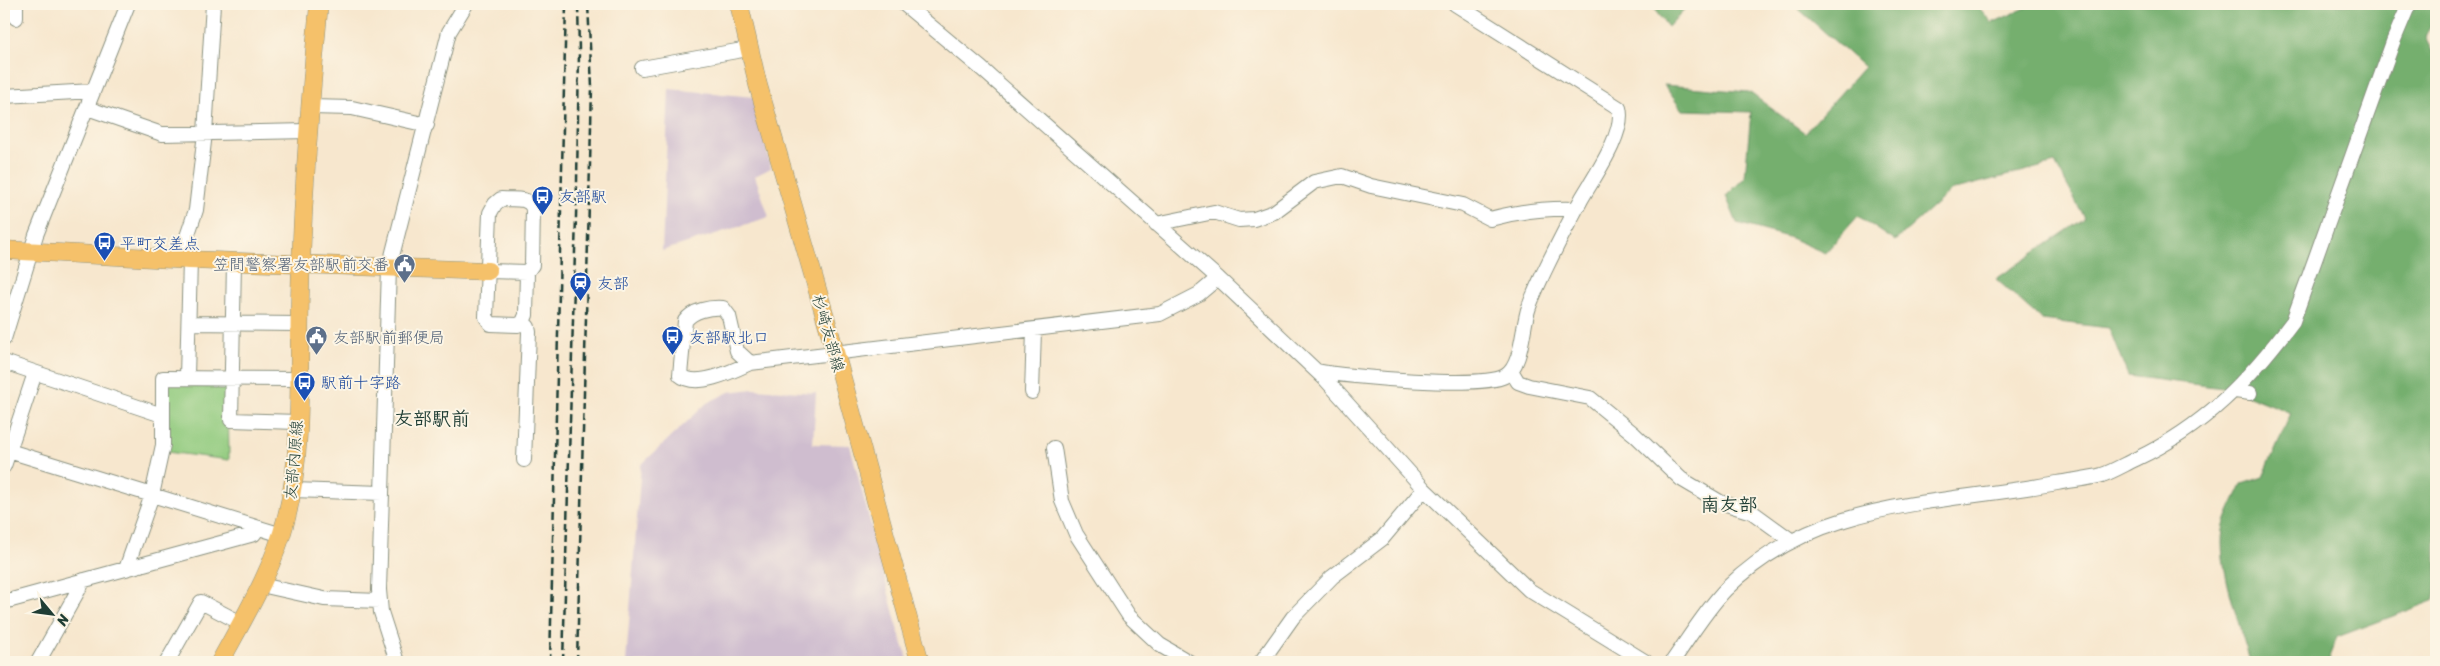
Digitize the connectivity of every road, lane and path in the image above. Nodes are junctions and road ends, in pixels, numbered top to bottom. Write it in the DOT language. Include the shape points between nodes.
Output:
graph roads {
  1 [pos="128,4"];
  2 [pos="213,4"];
  3 [pos="319,4"];
  4 [pos="466,4"];
  5 [pos="739,4"];
  6 [pos="904,4"];
  7 [pos="1455,4"];
  8 [pos="2409,4"];
  9 [pos="748,49"];
  10 [pos="642,68"];
  11 [pos="93,91"];
  12 [pos="4,96"];
  13 [pos="310,107"];
  14 [pos="87,108"];
  15 [pos="427,125"];
  16 [pos="308,131"];
  17 [pos="206,132"];
  18 [pos="1576,209"];
  19 [pos="1156,224"];
  20 [pos="4,250"];
  21 [pos="31,253"];
  22 [pos="184,260"];
  23 [pos="234,262"];
  24 [pos="301,265"];
  25 [pos="389,268"];
  26 [pos="488,271"];
  27 [pos="528,272"];
  28 [pos="1218,278"];
  29 [pos="523,322"];
  30 [pos="189,323"];
  31 [pos="299,324"];
  32 [pos="234,325"];
  33 [pos="1034,330"];
  34 [pos="4,339"];
  35 [pos="737,351"];
  36 [pos="835,353"];
  37 [pos="4,362"];
  38 [pos="750,363"];
  39 [pos="732,371"];
  40 [pos="1316,372"];
  41 [pos="1512,372"];
  42 [pos="35,373"];
  43 [pos="187,377"];
  44 [pos="232,378"];
  45 [pos="298,379"];
  46 [pos="2235,391"];
  47 [pos="1032,392"];
  48 [pos="2250,393"];
  49 [pos="162,415"];
  50 [pos="298,422"];
  51 [pos="1054,448"];
  52 [pos="9,451"];
  53 [pos="524,460"];
  54 [pos="4,466"];
  55 [pos="1424,489"];
  56 [pos="293,490"];
  57 [pos="382,493"];
  58 [pos="152,495"];
  59 [pos="258,528"];
  60 [pos="282,535"];
  61 [pos="1792,541"];
  62 [pos="126,569"];
  63 [pos="84,580"];
  64 [pos="261,585"];
  65 [pos="380,601"];
  66 [pos="4,602"];
  67 [pos="241,623"];
  68 [pos="38,662"];
  69 [pos="167,662"];
  70 [pos="220,662"];
  71 [pos="397,662"];
  72 [pos="920,662"];
  73 [pos="1189,662"];
  74 [pos="1261,662"];
  75 [pos="1646,662"];
  76 [pos="1672,662"];
  1 -- 11 [label="street"];
  2 -- 17 [label="street"];
  3 -- 13 [label="main road, 友部内原線"];
  4 -- 15 [label="street" via="450,32"];
  5 -- 9 [label="main road, 杉崎友部線"];
  6 -- 19 [label="street"];
  7 -- 18 [label="street" via="1619,108 1621,114 1609,154"];
  8 -- 46 [label="street" via="2293,320 2269,354"];
  9 -- 10 [label="street"];
  9 -- 36 [label="main road, 杉崎友部線"];
  11 -- 12 [label="street"];
  11 -- 14 [label="street"];
  13 -- 15 [label="street" via="352,108"];
  13 -- 16 [label="main road, 友部内原線"];
  14 -- 17 [label="street" via="162,134"];
  14 -- 21 [label="street"];
  15 -- 25 [label="street"];
  16 -- 17 [label="street"];
  16 -- 24 [label="main road, 友部内原線"];
  17 -- 22 [label="street" via="196,210"];
  18 -- 19 [label="street" via="1545,208 1490,219 1463,205 1371,186 1342,176 1314,182 1274,212 1254,219 1239,220 1214,212"];
  18 -- 41 [label="street" via="1528,308"];
  19 -- 28 [label="street"];
  20 -- 21 [label="main road"];
  21 -- 22 [label="main road"];
  21 -- 34 [label="street"];
  22 -- 23 [label="main road"];
  22 -- 30 [label="street"];
  23 -- 24 [label="main road"];
  23 -- 32 [label="street"];
  24 -- 25 [label="main road"];
  24 -- 31 [label="main road, 友部内原線"];
  25 -- 26 [label="main road"];
  25 -- 57 [label="street"];
  26 -- 27 [label="street"];
  26 -- 27 [label="street" via="492,208 501,199 524,200 532,205 532,265"];
  26 -- 29 [label="street" via="488,322"];
  27 -- 29 [label="street"];
  28 -- 33 [label="street" via="1199,294 1160,314"];
  28 -- 40 [label="street"];
  29 -- 53 [label="street" via="529,332"];
  30 -- 32 [label="street"];
  30 -- 43 [label="street"];
  31 -- 32 [label="street"];
  31 -- 45 [label="main road, 友部内原線"];
  32 -- 44 [label="street"];
  33 -- 36 [label="street"];
  33 -- 47 [label="street"];
  35 -- 38 [label="street"];
  35 -- 39 [label="street"];
  35 -- 39 [label="street" via="729,316 723,308 699,311 685,320 680,375 696,381"];
  36 -- 38 [label="street"];
  36 -- 72 [label="main road, 杉崎友部線"];
  37 -- 42 [label="street"];
  38 -- 39 [label="street"];
  40 -- 41 [label="street" via="1396,380 1479,382 1503,378"];
  40 -- 55 [label="street"];
  41 -- 61 [label="street" via="1518,382 1524,384 1590,398 1681,479 1720,502 1752,512"];
  42 -- 49 [label="street"];
  42 -- 52 [label="street"];
  43 -- 44 [label="street"];
  43 -- 49 [label="street" via="163,378"];
  44 -- 45 [label="street"];
  44 -- 50 [label="street" via="231,420"];
  45 -- 50 [label="main road, 友部内原線"];
  46 -- 48 [label="street"];
  46 -- 61 [label="street" via="2190,429 2103,474 2032,488 1879,510 1829,523"];
  49 -- 58 [label="street" via="163,445"];
  50 -- 56 [label="main road, 友部内原線"];
  51 -- 73 [label="street" via="1062,502 1082,542 1128,616 1160,645"];
  52 -- 54 [label="street"];
  52 -- 58 [label="street"];
  55 -- 74 [label="street" via="1382,539 1332,577 1293,617"];
  55 -- 75 [label="street" via="1530,590"];
  56 -- 57 [label="street"];
  56 -- 60 [label="main road, 友部内原線"];
  57 -- 65 [label="street"];
  58 -- 59 [label="street"];
  58 -- 62 [label="street"];
  59 -- 60 [label="street"];
  59 -- 62 [label="street" via="254,534"];
  60 -- 64 [label="main road, 友部内原線"];
  61 -- 76 [label="street" via="1755,564 1726,590"];
  62 -- 63 [label="street"];
  63 -- 66 [label="street"];
  63 -- 68 [label="street"];
  64 -- 65 [label="street" via="324,598"];
  64 -- 67 [label="main road, 友部内原線"];
  65 -- 71 [label="street"];
  67 -- 69 [label="street" via="201,602"];
  67 -- 70 [label="main road, 友部内原線"];
}
